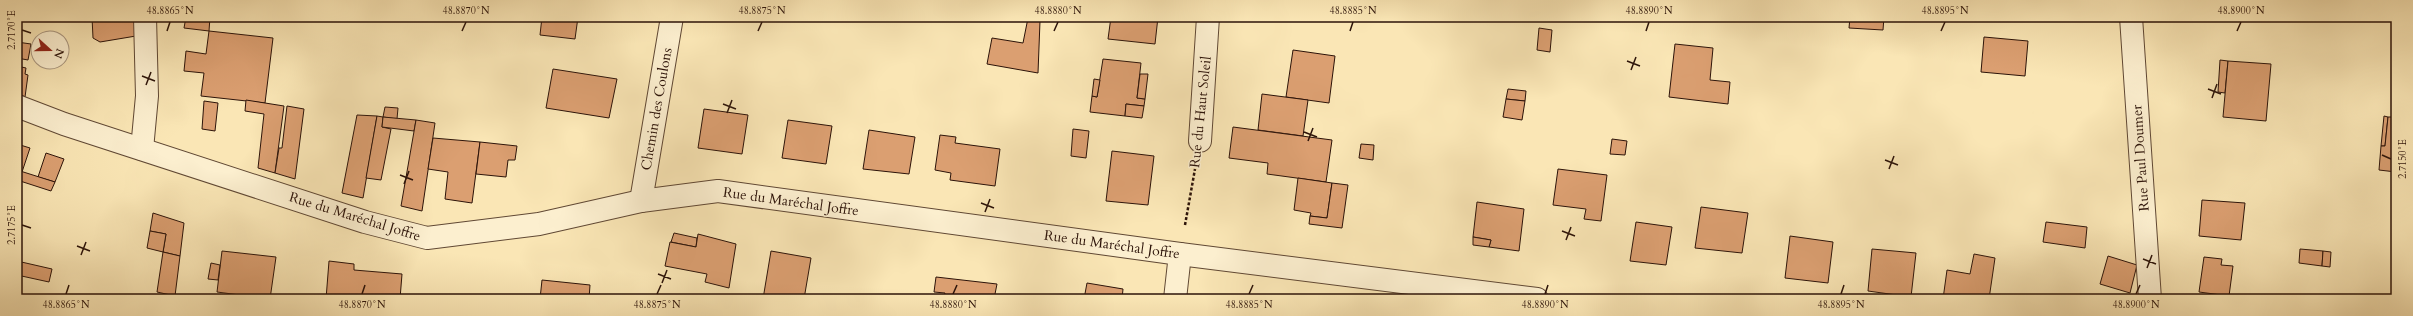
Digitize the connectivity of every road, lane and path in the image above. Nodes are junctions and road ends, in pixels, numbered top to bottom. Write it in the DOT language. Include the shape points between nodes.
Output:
graph roads {
  1 [pos="145,17"];
  2 [pos="672,17"];
  3 [pos="1208,17"];
  4 [pos="2131,17"];
  5 [pos="17,106"];
  6 [pos="1200,141"];
  7 [pos="142,149"];
  8 [pos="641,201"];
  9 [pos="1180,254"];
  10 [pos="1175,299"];
  11 [pos="1537,299"];
  12 [pos="2150,299"];
  1 -- 7 [label="street" via="147,96"];
  2 -- 8 [label="street, Chemin des Coulons"];
  3 -- 6 [label="street, Rue du Haut Soleil"];
  4 -- 12 [label="street, Rue Paul Doumer"];
  5 -- 7 [label="street, Rue du Maréchal Joffre"];
  6 -- 9 [label="path, Rue du Haut Soleil"];
  7 -- 8 [label="street, Rue du Maréchal Joffre" via="365,222 427,238 539,224"];
  8 -- 9 [label="street, Rue du Maréchal Joffre" via="718,191"];
  9 -- 10 [label="street"];
  9 -- 11 [label="street, Rue du Maréchal Joffre"];
}
